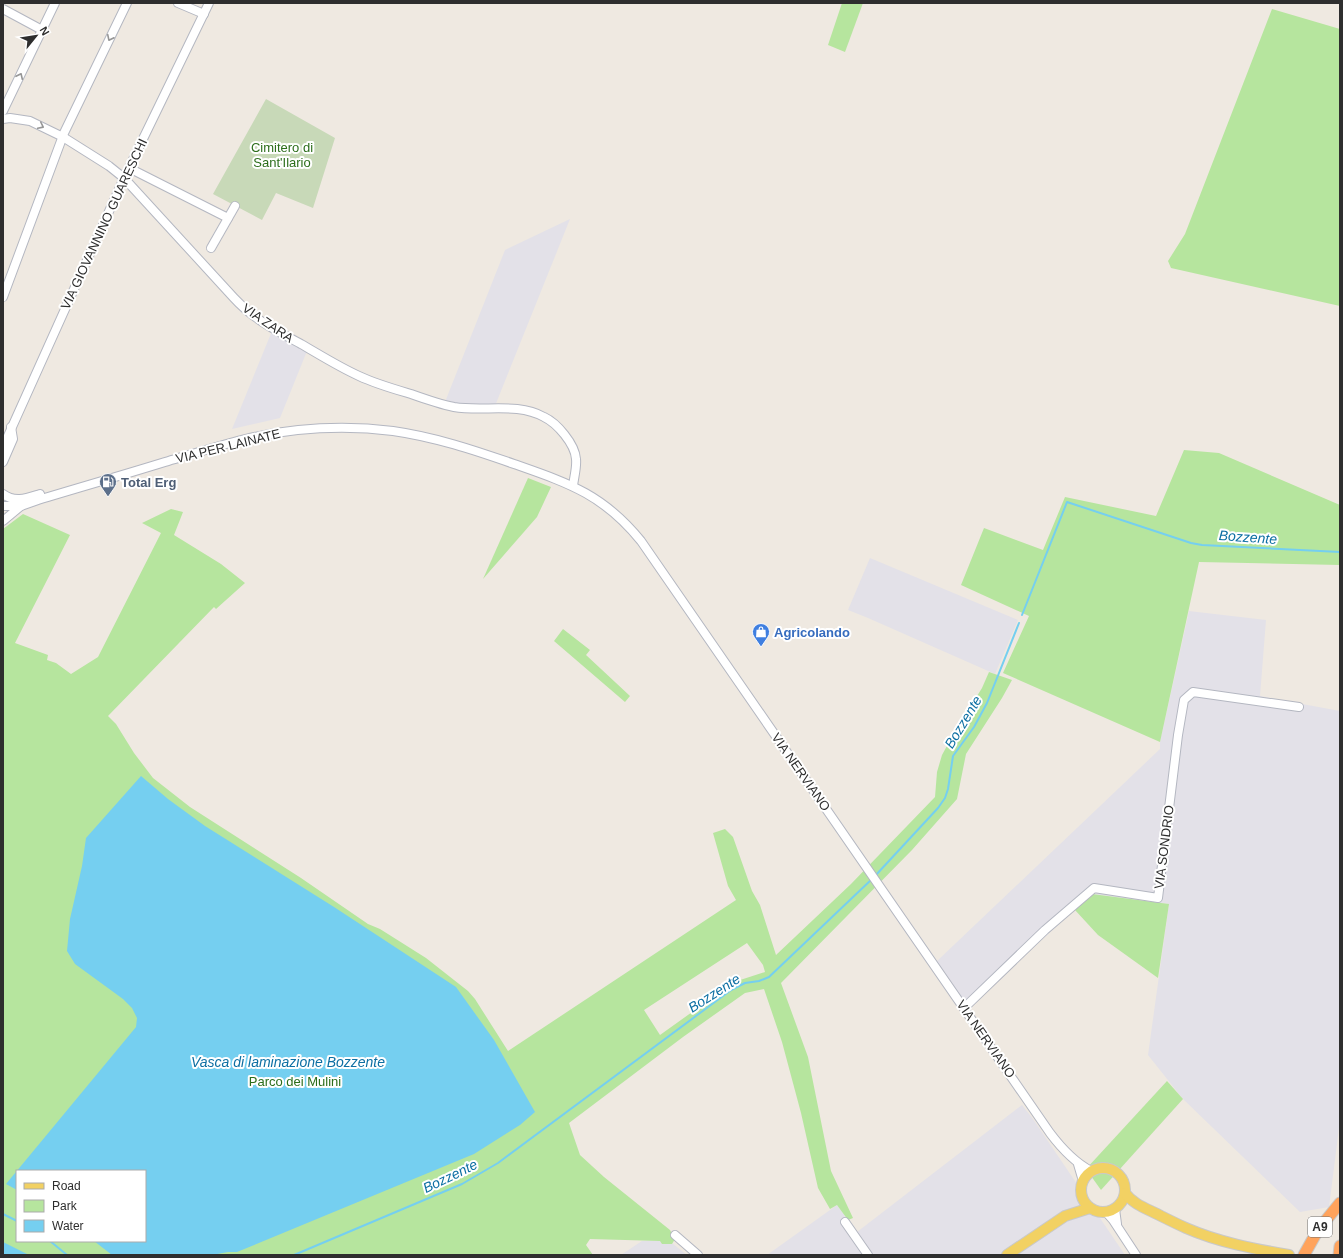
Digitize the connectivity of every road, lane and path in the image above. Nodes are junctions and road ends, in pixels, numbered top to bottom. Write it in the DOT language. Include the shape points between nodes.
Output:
graph roads {
  1 [pos="54,3"];
  2 [pos="126,3"];
  3 [pos="178,3"];
  4 [pos="209,3"];
  5 [pos="3,9"];
  6 [pos="204,14"];
  7 [pos="42,30"];
  8 [pos="3,111"];
  9 [pos="3,120"];
  10 [pos="63,137"];
  11 [pos="129,168"];
  12 [pos="124,178"];
  13 [pos="235,206"];
  14 [pos="228,218"];
  15 [pos="211,248"];
  16 [pos="3,297"];
  17 [pos="11,426"];
  18 [pos="3,447"];
  19 [pos="3,462"];
  20 [pos="531,470"];
  21 [pos="95,483"];
  22 [pos="573,486"];
  23 [pos="3,494"];
  24 [pos="3,506"];
  25 [pos="21,506"];
  26 [pos="3,521"];
  27 [pos="1299,707"];
  28 [pos="964,1008"];
  29 [pos="1078,1164"];
  30 [pos="1091,1171"];
  31 [pos="1083,1181"];
  32 [pos="1125,1193"];
  33 [pos="1081,1195"];
  34 [pos="1340,1202"];
  35 [pos="1140,1206"];
  36 [pos="1090,1208"];
  37 [pos="1114,1208"];
  38 [pos="1064,1216"];
  39 [pos="845,1222"];
  40 [pos="675,1235"];
  41 [pos="1340,1246"];
  42 [pos="698,1255"];
  43 [pos="868,1255"];
  44 [pos="1007,1255"];
  45 [pos="1136,1255"];
  46 [pos="1289,1255"];
  47 [pos="1304,1255"];
  48 [pos="1339,1255"];
  1 -- 7 [label="street"];
  2 -- 10 [label="street, one-way"];
  3 -- 6 [label="street"];
  4 -- 6 [label="street, VIA GIOVANNINO GUARESCHI"];
  5 -- 7 [label="street"];
  6 -- 11 [label="street, VIA GIOVANNINO GUARESCHI"];
  8 -- 7 [label="street, one-way"];
  9 -- 10 [label="street, VIA ZARA, one-way" via="10,118 30,121"];
  10 -- 12 [label="street, VIA ZARA"];
  10 -- 16 [label="street"];
  11 -- 12 [label="street, VIA GIOVANNINO GUARESCHI"];
  11 -- 14 [label="street"];
  12 -- 17 [label="street, VIA GIOVANNINO GUARESCHI"];
  12 -- 22 [label="street, VIA ZARA" via="239,304 256,318 354,374 377,383 430,401 464,408 519,409 542,416 558,427 573,448 576,460"];
  13 -- 14 [label="street"];
  14 -- 15 [label="street"];
  17 -- 18 [label="street, VIA GIOVANNINO GUARESCHI"];
  17 -- 19 [label="street" via="13,439"];
  20 -- 21 [label="street, VIA PER LAINATE" via="469,448 418,435 365,429 325,428 247,439"];
  20 -- 22 [label="street, VIA NERVIANO"];
  21 -- 23 [label="street" via="85,482 14,500"];
  21 -- 25 [label="street, VIA PER LAINATE"];
  22 -- 28 [label="street, VIA NERVIANO" via="614,512 641,541"];
  24 -- 25 [label="street, VIA PER LAINATE"];
  25 -- 26 [label="street, VIA PER LAINATE"];
  27 -- 28 [label="street, VIA SONDRIO" via="1193,692 1184,700 1158,898 1094,888 1045,930"];
  28 -- 29 [label="street, VIA NERVIANO" via="1057,1143"];
  29 -- 30 [label="street"];
  29 -- 31 [label="street"];
  30 -- 31 [label="main road"];
  30 -- 32 [label="main road" via="1102,1168 1113,1170 1124,1182"];
  31 -- 33 [label="main road"];
  32 -- 35 [label="main road"];
  32 -- 37 [label="main road"];
  33 -- 36 [label="main road"];
  33 -- 38 [label="main road"];
  34 -- 47 [label="highway, A9" via="1318,1230"];
  35 -- 37 [label="main road"];
  35 -- 46 [label="main road" via="1186,1228 1228,1243"];
  36 -- 37 [label="main road" via="1097,1212"];
  36 -- 38 [label="main road"];
  37 -- 45 [label="street" via="1117,1227"];
  38 -- 44 [label="main road"];
  39 -- 43 [label="street"];
  40 -- 42 [label="street"];
  41 -- 48 [label="highway"];
}
